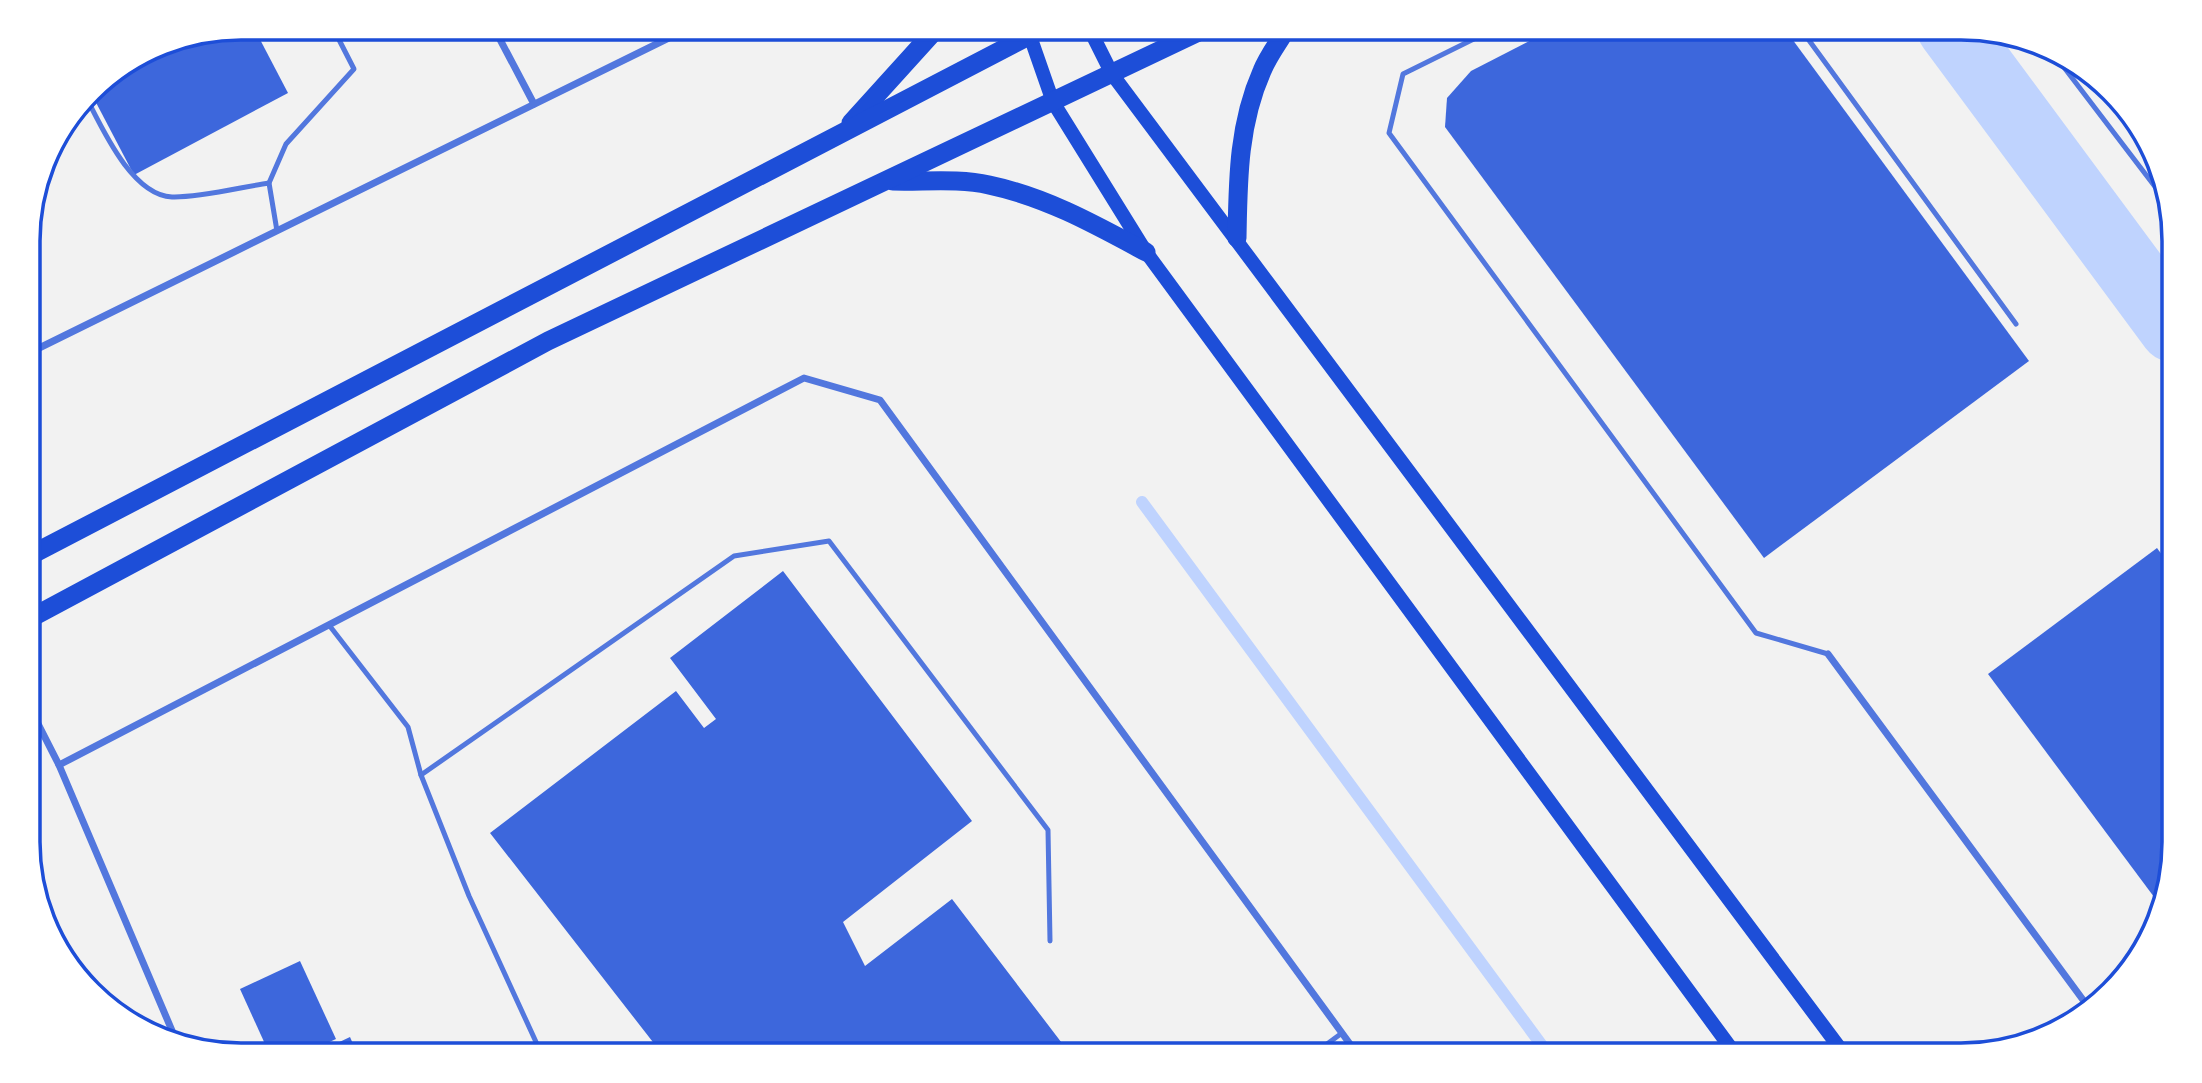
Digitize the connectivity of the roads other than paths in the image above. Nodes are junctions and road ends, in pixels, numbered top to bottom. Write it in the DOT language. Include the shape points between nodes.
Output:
graph roads {
  1 [pos="339,40"];
  2 [pos="500,40"];
  3 [pos="665,40"];
  4 [pos="926,40"];
  5 [pos="1017,40"];
  6 [pos="1036,40"];
  7 [pos="1095,40"];
  8 [pos="1182,40"];
  9 [pos="1280,40"];
  10 [pos="1472,40"];
  11 [pos="1809,40"];
  12 [pos="2066,70"];
  13 [pos="1112,74"];
  14 [pos="1053,102"];
  15 [pos="534,104"];
  16 [pos="91,108"];
  17 [pos="844,132"];
  18 [pos="889,181"];
  19 [pos="269,183"];
  20 [pos="2153,184"];
  21 [pos="277,231"];
  22 [pos="1237,238"];
  23 [pos="1146,252"];
  24 [pos="2017,324"];
  25 [pos="41,348"];
  26 [pos="40,550"];
  27 [pos="40,613"];
  28 [pos="330,625"];
  29 [pos="1828,654"];
  30 [pos="40,728"];
  31 [pos="59,765"];
  32 [pos="421,775"];
  33 [pos="1050,941"];
  34 [pos="2083,1001"];
  35 [pos="172,1030"];
  36 [pos="1342,1032"];
  37 [pos="1328,1042"];
  38 [pos="1349,1042"];
  39 [pos="1727,1042"];
  40 [pos="1835,1042"];
  41 [pos="536,1043"];
  1 -- 19 [label="lane" via="354,69 286,144"];
  2 -- 15 [label="street"];
  3 -- 15 [label="street"];
  4 -- 17 [label="highway"];
  5 -- 17 [label="highway"];
  6 -- 14 [label="main road"];
  7 -- 13 [label="main road"];
  8 -- 13 [label="highway"];
  9 -- 22 [label="highway" via="1262,70 1245,123 1238,165"];
  10 -- 29 [label="lane" via="1403,74 1389,133 1756,633"];
  11 -- 24 [label="lane"];
  12 -- 20 [label="lane"];
  13 -- 14 [label="highway"];
  13 -- 22 [label="main road"];
  14 -- 18 [label="highway"];
  14 -- 23 [label="main road"];
  15 -- 21 [label="street"];
  16 -- 19 [label="lane" via="111,145 138,181 171,197"];
  17 -- 26 [label="highway"];
  18 -- 23 [label="highway" via="987,184 1079,216"];
  18 -- 27 [label="highway" via="548,341"];
  19 -- 21 [label="lane"];
  21 -- 25 [label="street"];
  22 -- 40 [label="main road"];
  23 -- 39 [label="main road"];
  28 -- 31 [label="street"];
  28 -- 32 [label="lane" via="408,727"];
  28 -- 36 [label="street" via="804,378 880,400"];
  29 -- 34 [label="street"];
  30 -- 31 [label="street"];
  31 -- 35 [label="street"];
  32 -- 33 [label="lane" via="734,556 829,541 1048,830"];
  32 -- 41 [label="lane" via="469,896"];
  36 -- 37 [label="lane"];
  36 -- 38 [label="street"];
}
